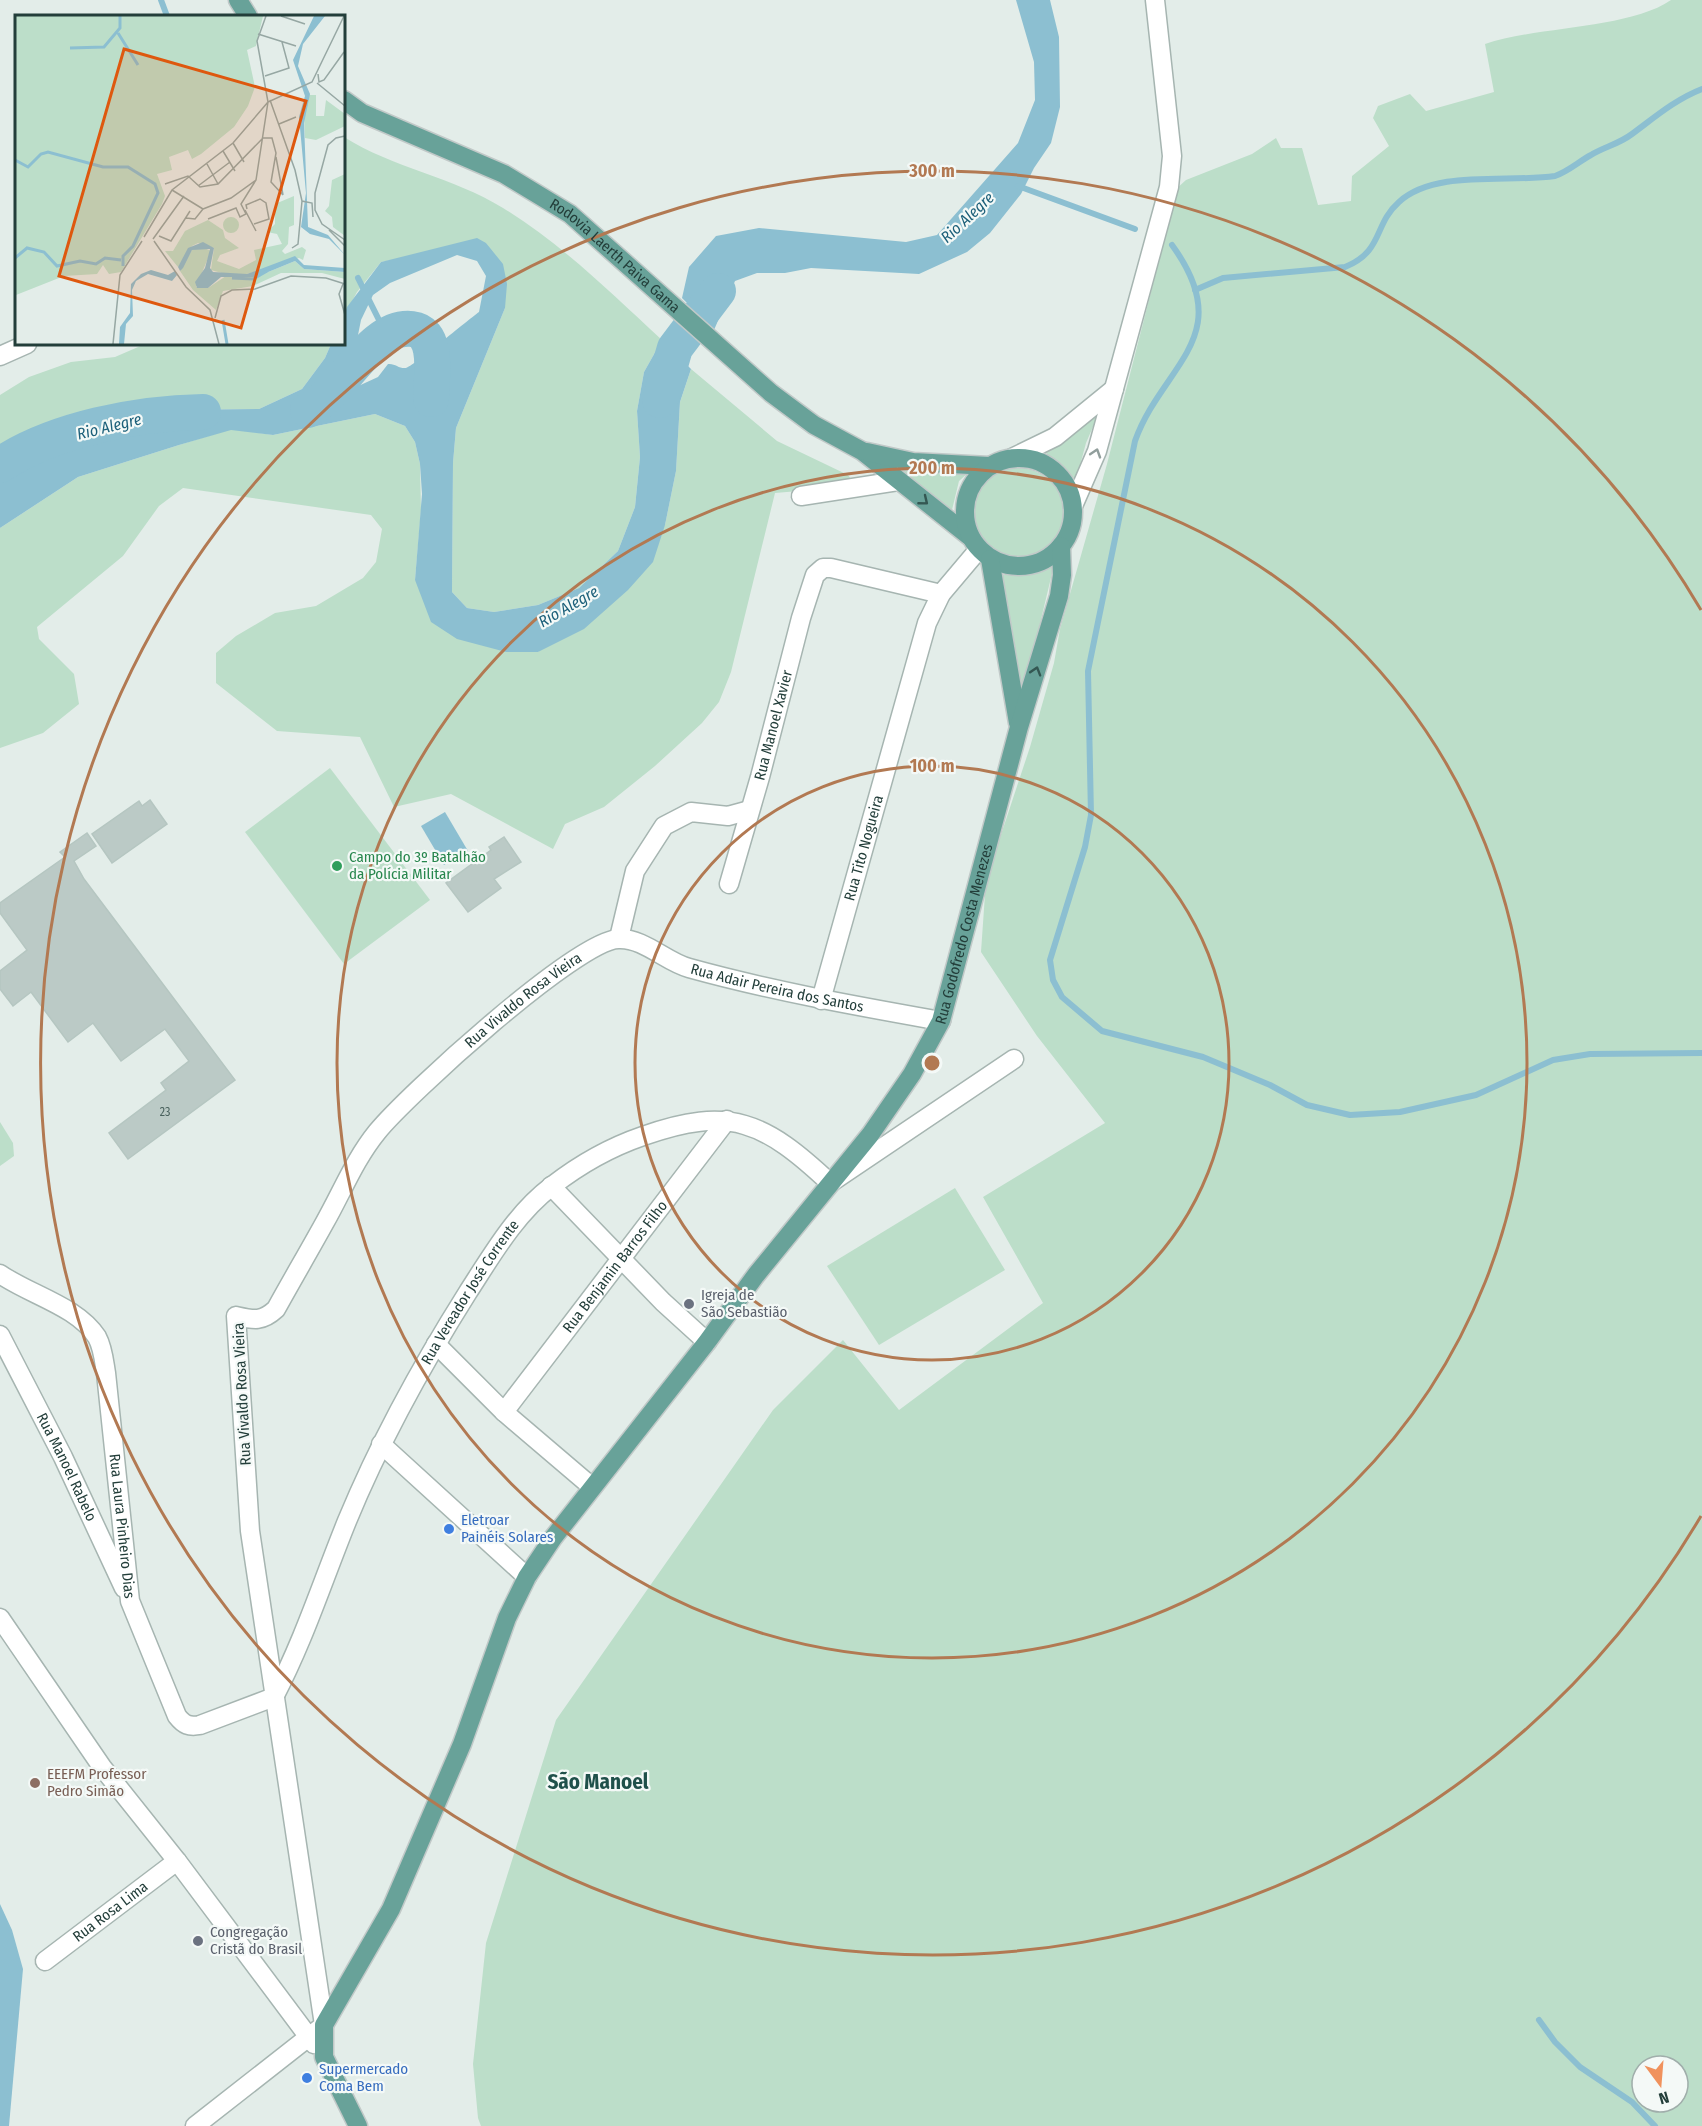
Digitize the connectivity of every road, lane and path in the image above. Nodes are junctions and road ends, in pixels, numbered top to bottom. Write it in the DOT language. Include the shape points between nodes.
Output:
graph roads {
  1 [pos="238,0"];
  2 [pos="1155,0"];
  3 [pos="247,15"];
  4 [pos="345,101"];
  5 [pos="25,345"];
  6 [pos="0,356"];
  7 [pos="1114,389"];
  8 [pos="862,451"];
  9 [pos="1012,458"];
  10 [pos="989,466"];
  11 [pos="898,481"];
  12 [pos="801,496"];
  13 [pos="1073,506"];
  14 [pos="1061,546"];
  15 [pos="979,548"];
  16 [pos="941,594"];
  17 [pos="1019,727"];
  18 [pos="750,810"];
  19 [pos="729,884"];
  20 [pos="619,938"];
  21 [pos="821,1000"];
  22 [pos="941,1021"];
  23 [pos="1014,1059"];
  24 [pos="726,1120"];
  25 [pos="830,1184"];
  26 [pos="551,1186"];
  27 [pos="620,1258"];
  28 [pos="0,1274"];
  29 [pos="0,1335"];
  30 [pos="707,1342"];
  31 [pos="436,1344"];
  32 [pos="504,1412"];
  33 [pos="381,1444"];
  34 [pos="592,1487"];
  35 [pos="527,1578"];
  36 [pos="130,1601"];
  37 [pos="0,1618"];
  38 [pos="274,1697"];
  39 [pos="177,1861"];
  40 [pos="45,1961"];
  41 [pos="324,2025"];
  42 [pos="307,2036"];
  43 [pos="324,2057"];
  44 [pos="195,2126"];
  45 [pos="358,2126"];
  1 -- 3 [label="main road"];
  2 -- 7 [label="street" via="1172,156 1169,187"];
  4 -- 8 [label="main road, Rodovia Laerth Paiva Gama" via="362,112 504,174 570,214 730,359 814,425"];
  5 -- 6 [label="street"];
  7 -- 9 [label="street" via="1055,437"];
  13 -- 7 [label="street, one-way" via="1097,451"];
  8 -- 10 [label="main road, Rodovia Laerth Paiva Gama" via="913,462"];
  8 -- 11 [label="main road, Rodovia Laerth Paiva Gama"];
  9 -- 10 [label="main road"];
  9 -- 13 [label="main road" via="1046,465 1059,476"];
  10 -- 15 [label="main road" via="969,490 965,503"];
  11 -- 12 [label="street"];
  11 -- 15 [label="main road, Rodovia Laerth Paiva Gama, one-way"];
  13 -- 14 [label="main road" via="1068,534"];
  14 -- 15 [label="main road" via="1048,558 1015,567"];
  17 -- 14 [label="main road, Rua Godofredo Costa Menezes, one-way" via="1059,596"];
  15 -- 16 [label="street, Rua Tito Nogueira"];
  15 -- 17 [label="main road"];
  16 -- 18 [label="street, Rua Manoel Xavier" via="838,569 822,568 815,575"];
  16 -- 21 [label="street, Rua Tito Nogueira" via="927,623"];
  17 -- 22 [label="main road, Rua Godofredo Costa Menezes"];
  18 -- 19 [label="street, Rua Manoel Xavier"];
  18 -- 20 [label="street" via="728,816 691,812 664,826 635,871"];
  20 -- 21 [label="street, Rua Adair Pereira dos Santos" via="686,967"];
  20 -- 38 [label="street, Rua Vivaldo Rosa Vieira" via="584,953 540,984 403,1104 376,1133 354,1167 276,1309 257,1321 236,1316 250,1531"];
  21 -- 22 [label="street, Rua Adair Pereira dos Santos"];
  22 -- 25 [label="main road, Rua Godofredo Costa Menezes" via="912,1074"];
  23 -- 25 [label="street"];
  24 -- 25 [label="street, Rua Vereador José Corrente" via="766,1133 799,1154"];
  24 -- 26 [label="street, Rua Vereador José Corrente" via="699,1120 621,1143"];
  24 -- 27 [label="street, Rua Benjamin Barros Filho"];
  25 -- 30 [label="main road, Rua Godofredo Costa Menezes"];
  26 -- 27 [label="street"];
  26 -- 31 [label="street, Rua Vereador José Corrente" via="495,1251"];
  27 -- 30 [label="street"];
  27 -- 32 [label="street, Rua Benjamin Barros Filho"];
  28 -- 36 [label="street, Rua Laura Pinheiro Dias" via="88,1325 103,1350"];
  29 -- 36 [label="street, Rua Manoel Rabelo" via="63,1457"];
  30 -- 34 [label="main road, Rua Godofredo Costa Menezes"];
  31 -- 32 [label="street"];
  31 -- 33 [label="street, Rua Vereador José Corrente"];
  32 -- 34 [label="street"];
  33 -- 35 [label="street"];
  33 -- 38 [label="street, Rua Vereador José Corrente" via="347,1520 294,1659"];
  34 -- 35 [label="main road, Rua Godofredo Costa Menezes"];
  35 -- 41 [label="main road, Rua Godofredo Costa Menezes" via="507,1617 462,1744 391,1909"];
  36 -- 38 [label="street, Rua Laura Pinheiro Dias" via="183,1723 200,1725"];
  37 -- 39 [label="street" via="102,1767"];
  38 -- 41 [label="street, Rua Vivaldo Rosa Vieira"];
  39 -- 40 [label="street, Rua Rosa Lima"];
  39 -- 42 [label="street"];
  41 -- 42 [label="street"];
  41 -- 43 [label="main road"];
  42 -- 43 [label="street"];
  42 -- 44 [label="street"];
  43 -- 45 [label="main road"];
}
